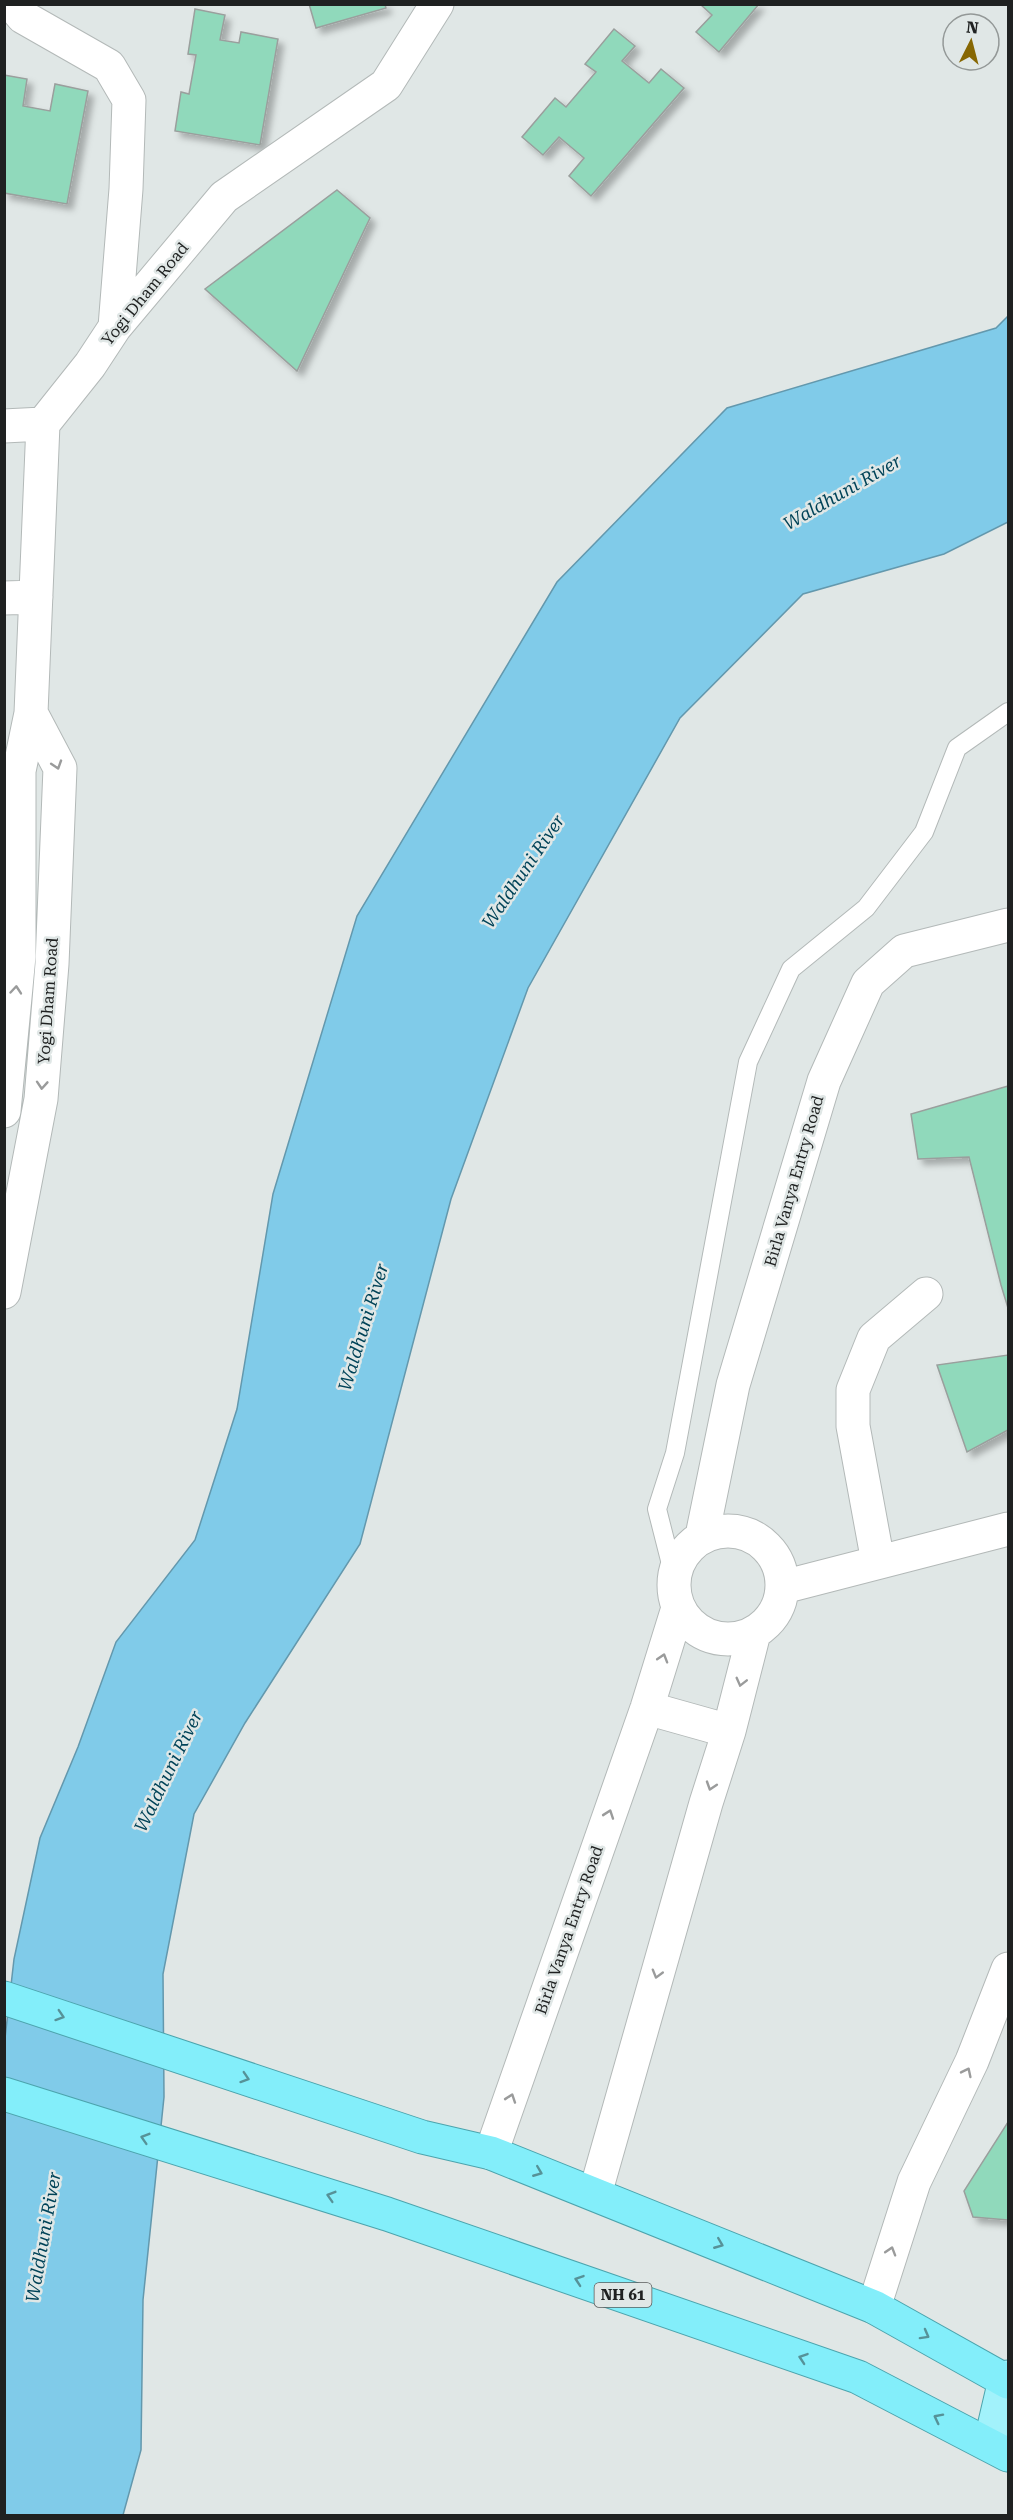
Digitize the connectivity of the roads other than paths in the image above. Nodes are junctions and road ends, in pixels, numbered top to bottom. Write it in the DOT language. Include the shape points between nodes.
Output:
graph roads {
  1 [pos="12,4"];
  2 [pos="437,4"];
  3 [pos="115,327"];
  4 [pos="43,424"];
  5 [pos="4,426"];
  6 [pos="36,597"];
  7 [pos="4,598"];
  8 [pos="1008,712"];
  9 [pos="31,713"];
  10 [pos="1008,925"];
  11 [pos="4,1111"];
  12 [pos="4,1292"];
  13 [pos="926,1294"];
  14 [pos="1008,1529"];
  15 [pos="702,1536"];
  16 [pos="878,1562"];
  17 [pos="674,1576"];
  18 [pos="783,1587"];
  19 [pos="678,1608"];
  20 [pos="754,1633"];
  21 [pos="647,1708"];
  22 [pos="729,1731"];
  23 [pos="1008,1969"];
  24 [pos="4,1998"];
  25 [pos="4,2094"];
  26 [pos="491,2153"];
  27 [pos="595,2194"];
  28 [pos="874,2307"];
  29 [pos="1007,2379"];
  30 [pos="999,2450"];
  1 -- 3 [label="street" via="22,17 109,66 129,100"];
  2 -- 3 [label="street, Yogi Dham Road" via="386,86 225,197"];
  3 -- 4 [label="street, Yogi Dham Road"];
  4 -- 5 [label="street"];
  4 -- 6 [label="street, Yogi Dham Road"];
  6 -- 7 [label="street"];
  6 -- 9 [label="street, Yogi Dham Road"];
  8 -- 17 [label="lane" via="957,748 924,832 866,908 791,969 748,1062 675,1453 657,1509"];
  11 -- 9 [label="street, Yogi Dham Road, one-way" via="19,956 20,771"];
  9 -- 12 [label="street, Yogi Dham Road, one-way" via="60,768 52,953 41,1099"];
  10 -- 15 [label="street, Birla Vanya Entry Road" via="904,951 868,983 824,1081 733,1385"];
  13 -- 16 [label="street" via="874,1338 853,1390 853,1426"];
  14 -- 16 [label="street"];
  15 -- 17 [label="street" via="679,1559"];
  15 -- 18 [label="street" via="720,1531 739,1532 757,1539 771,1551 780,1568"];
  16 -- 18 [label="street"];
  17 -- 19 [label="street"];
  18 -- 20 [label="street" via="779,1605 769,1621"];
  19 -- 20 [label="street" via="700,1633 736,1639"];
  21 -- 19 [label="street, Birla Vanya Entry Road, one-way"];
  20 -- 22 [label="street, one-way"];
  21 -- 22 [label="street"];
  26 -- 21 [label="street, Birla Vanya Entry Road, one-way"];
  22 -- 27 [label="street, one-way"];
  28 -- 23 [label="street, one-way" via="914,2182 972,2061"];
  24 -- 26 [label="highway, one-way" via="422,2136"];
  30 -- 25 [label="highway, NH 61, one-way" via="858,2377 387,2214"];
  26 -- 27 [label="highway, one-way"];
  27 -- 28 [label="highway, one-way"];
  28 -- 29 [label="highway, one-way"];
  29 -- 30 [label="main road"];
}
